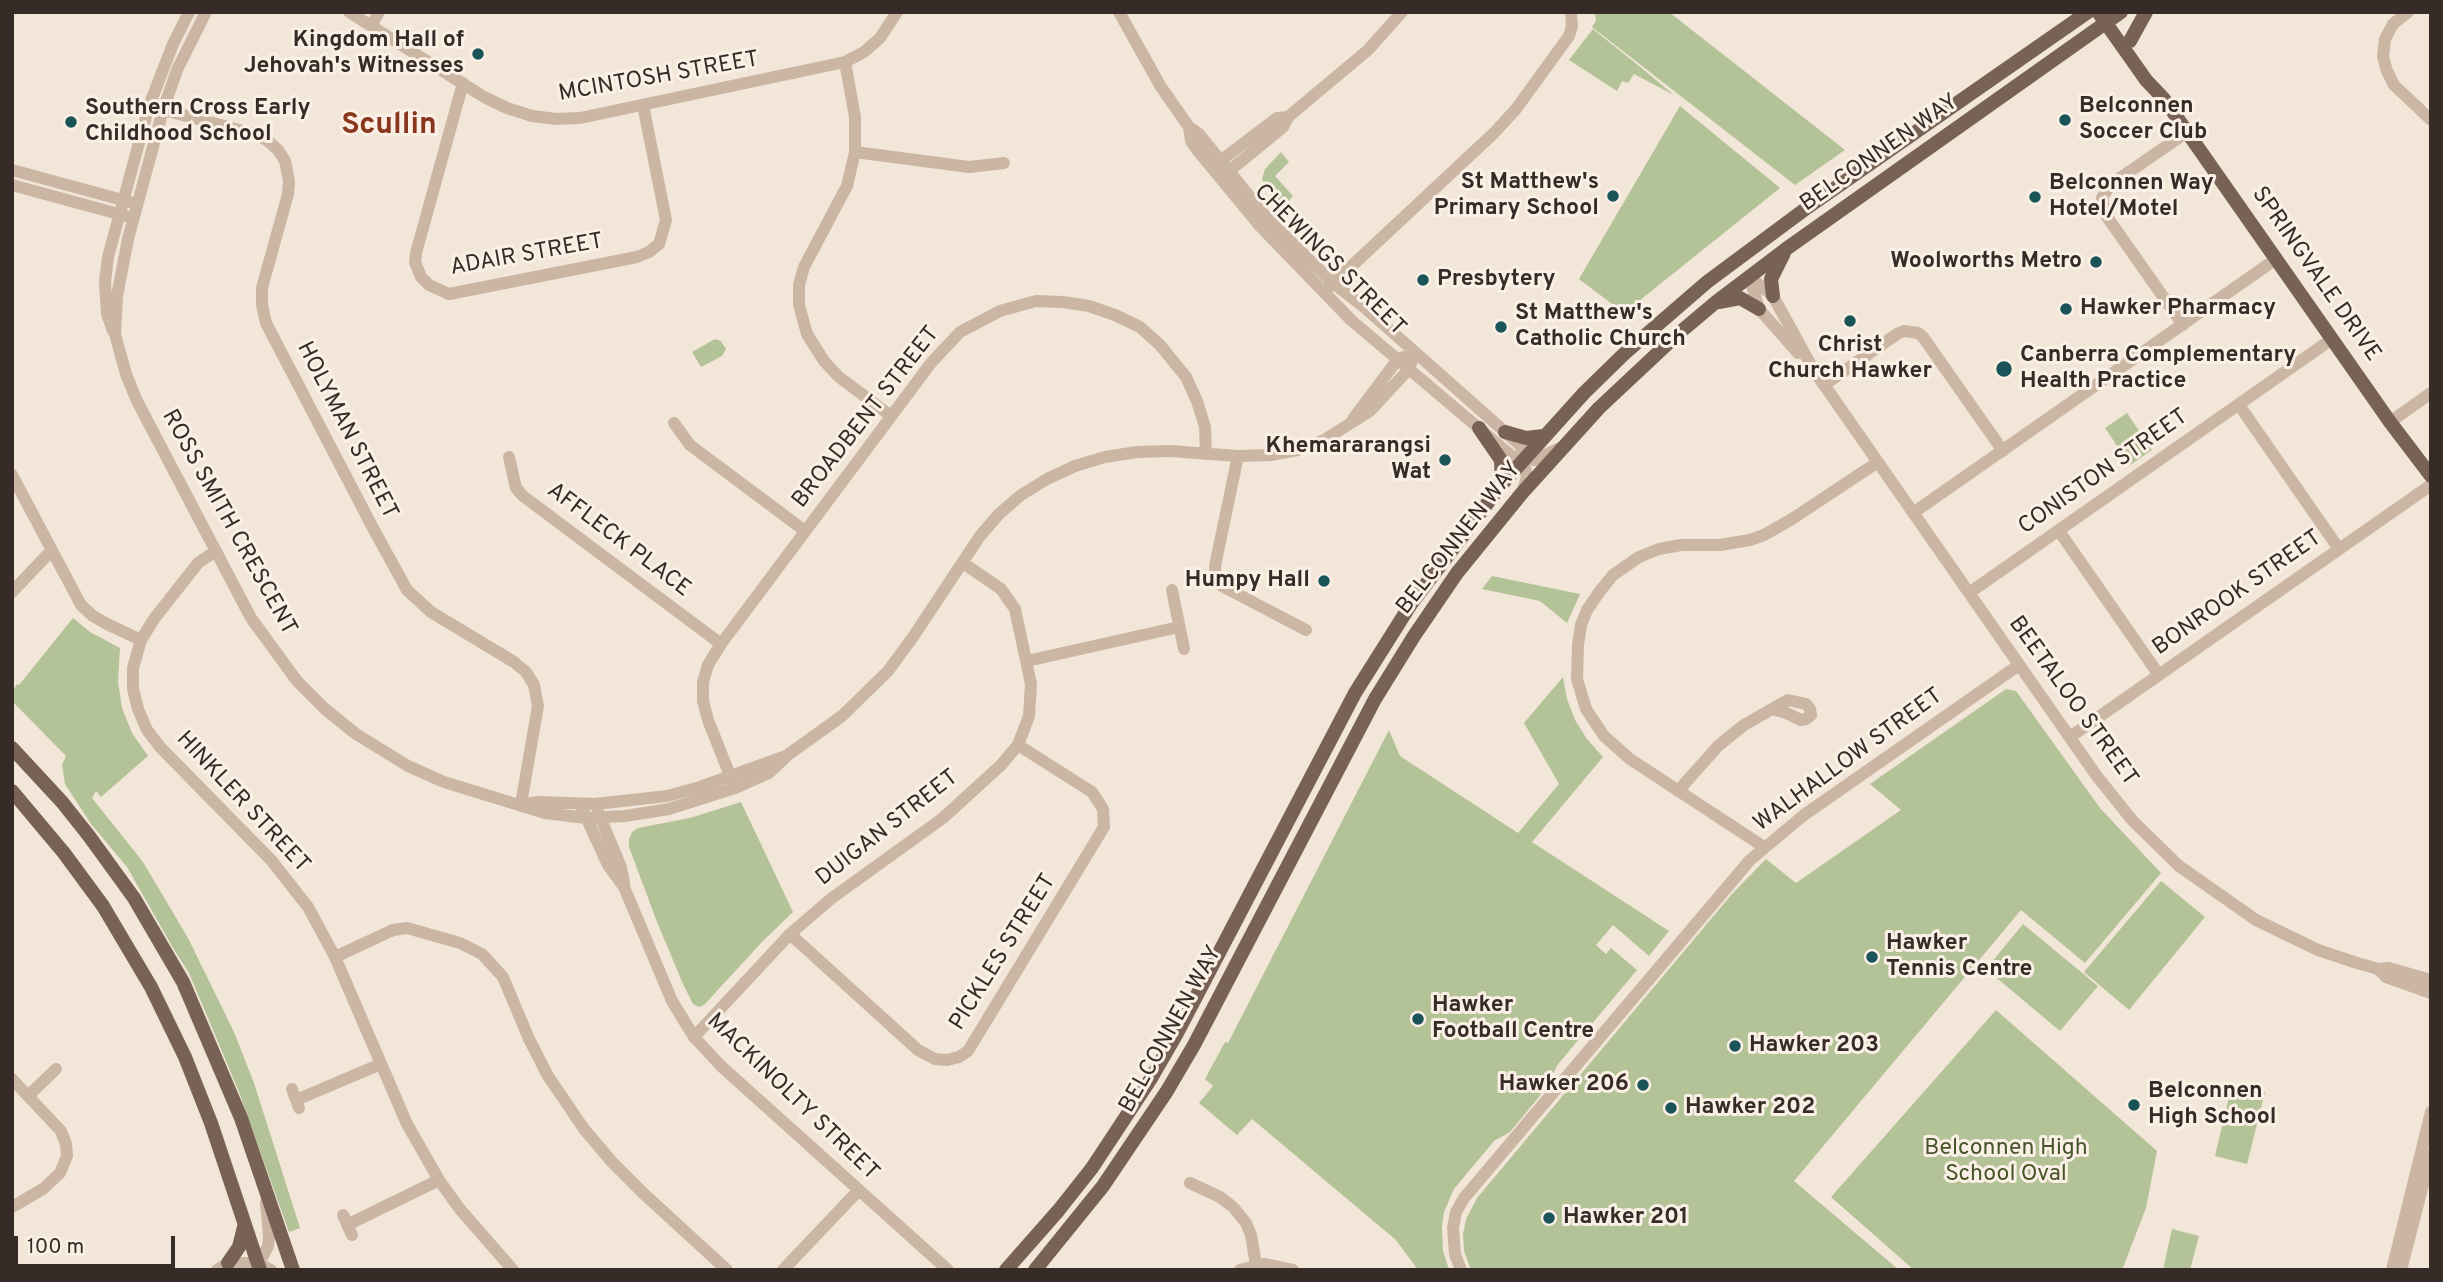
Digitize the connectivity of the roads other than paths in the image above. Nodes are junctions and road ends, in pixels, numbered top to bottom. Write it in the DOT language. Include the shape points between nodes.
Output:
graph roads {
  1 [pos="189,12"];
  2 [pos="205,12"];
  3 [pos="349,12"];
  4 [pos="379,12"];
  5 [pos="897,12"];
  6 [pos="1119,12"];
  7 [pos="1571,12"];
  8 [pos="2088,12"];
  9 [pos="2146,12"];
  10 [pos="2408,12"];
  11 [pos="1396,14"];
  12 [pos="2110,16"];
  13 [pos="371,26"];
  14 [pos="2130,41"];
  15 [pos="845,62"];
  16 [pos="463,83"];
  17 [pos="2164,99"];
  18 [pos="643,105"];
  19 [pos="149,106"];
  20 [pos="163,110"];
  21 [pos="2431,120"];
  22 [pos="2187,132"];
  23 [pos="855,152"];
  24 [pos="1004,163"];
  25 [pos="1220,170"];
  26 [pos="18,172"];
  27 [pos="16,187"];
  28 [pos="123,200"];
  29 [pos="137,204"];
  30 [pos="119,214"];
  31 [pos="134,218"];
  32 [pos="1764,239"];
  33 [pos="1786,248"];
  34 [pos="2276,259"];
  35 [pos="1749,276"];
  36 [pos="1707,282"];
  37 [pos="1329,287"];
  38 [pos="1773,296"];
  39 [pos="1716,302"];
  40 [pos="1759,309"];
  41 [pos="2183,325"];
  42 [pos="115,334"];
  43 [pos="2332,339"];
  44 [pos="1415,353"];
  45 [pos="1398,359"];
  46 [pos="1409,369"];
  47 [pos="1812,369"];
  48 [pos="1824,385"];
  49 [pos="2431,393"];
  50 [pos="2239,405"];
  51 [pos="891,416"];
  52 [pos="1351,422"];
  53 [pos="2390,422"];
  54 [pos="674,423"];
  55 [pos="1479,428"];
  56 [pos="1505,432"];
  57 [pos="1543,436"];
  58 [pos="1565,445"];
  59 [pos="2003,451"];
  60 [pos="1206,454"];
  61 [pos="1238,456"];
  62 [pos="509,457"];
  63 [pos="1524,459"];
  64 [pos="1878,462"];
  65 [pos="12,475"];
  66 [pos="2431,476"];
  67 [pos="1502,484"];
  68 [pos="2431,485"];
  69 [pos="1522,493"];
  70 [pos="1913,513"];
  71 [pos="2059,530"];
  72 [pos="805,531"];
  73 [pos="2339,549"];
  74 [pos="51,551"];
  75 [pos="216,551"];
  76 [pos="963,562"];
  77 [pos="1172,590"];
  78 [pos="12,592"];
  79 [pos="1969,593"];
  80 [pos="1179,627"];
  81 [pos="1306,630"];
  82 [pos="141,640"];
  83 [pos="721,644"];
  84 [pos="1184,649"];
  85 [pos="1027,661"];
  86 [pos="2019,665"];
  87 [pos="2159,675"];
  88 [pos="1772,709"];
  89 [pos="2070,737"];
  90 [pos="1330,740"];
  91 [pos="1018,745"];
  92 [pos="1348,749"];
  93 [pos="16,751"];
  94 [pos="732,783"];
  95 [pos="12,791"];
  96 [pos="1678,791"];
  97 [pos="521,804"];
  98 [pos="580,804"];
  99 [pos="595,804"];
  100 [pos="634,815"];
  101 [pos="600,817"];
  102 [pos="586,818"];
  103 [pos="611,844"];
  104 [pos="1764,847"];
  105 [pos="624,887"];
  106 [pos="790,934"];
  107 [pos="335,957"];
  108 [pos="2378,970"];
  109 [pos="2430,979"];
  110 [pos="2430,994"];
  111 [pos="1176,1035"];
  112 [pos="694,1037"];
  113 [pos="1194,1045"];
  114 [pos="381,1064"];
  115 [pos="56,1069"];
  116 [pos="12,1079"];
  117 [pos="28,1096"];
  118 [pos="296,1099"];
  119 [pos="2431,1112"];
  120 [pos="2429,1153"];
  121 [pos="439,1180"];
  122 [pos="1190,1183"];
  123 [pos="2426,1185"];
  124 [pos="265,1191"];
  125 [pos="858,1191"];
  126 [pos="12,1207"];
  127 [pos="347,1225"];
  128 [pos="245,1226"];
  129 [pos="920,1247"];
  130 [pos="1256,1265"];
  131 [pos="223,1267"];
  132 [pos="256,1268"];
  133 [pos="271,1270"];
  134 [pos="293,1270"];
  135 [pos="513,1270"];
  136 [pos="727,1270"];
  137 [pos="783,1270"];
  138 [pos="940,1270"];
  139 [pos="948,1270"];
  140 [pos="1006,1270"];
  141 [pos="1035,1270"];
  142 [pos="1240,1270"];
  143 [pos="1293,1270"];
  144 [pos="1461,1270"];
  145 [pos="2392,1270"];
  146 [pos="2401,1270"];
  1 -- 19 [label="street, ROSS SMITH CRESCENT"];
  2 -- 20 [label="street, ROSS SMITH CRESCENT"];
  3 -- 13 [label="street, MCINTOSH STREET"];
  4 -- 13 [label="street"];
  5 -- 15 [label="street, MCINTOSH STREET" via="880,38"];
  6 -- 25 [label="street, CHEWINGS STREET" via="1189,127 1191,141"];
  7 -- 37 [label="street" via="1569,36 1516,109"];
  8 -- 32 [label="main road, BELCONNEN WAY"];
  9 -- 14 [label="main road"];
  10 -- 21 [label="street" via="2393,24 2385,39 2384,57 2394,85"];
  11 -- 25 [label="street" via="1368,50 1288,117 1283,127"];
  12 -- 14 [label="main road, SPRINGVALE DRIVE"];
  12 -- 17 [label="main road, SPRINGVALE DRIVE" via="2146,80"];
  12 -- 33 [label="main road, BELCONNEN WAY"];
  13 -- 16 [label="street, MCINTOSH STREET"];
  14 -- 17 [label="main road, SPRINGVALE DRIVE" via="2153,73"];
  15 -- 18 [label="street, MCINTOSH STREET"];
  15 -- 23 [label="street" via="855,117"];
  16 -- 18 [label="street, MCINTOSH STREET" via="508,108 556,119"];
  16 -- 18 [label="street, ADAIR STREET" via="415,262 429,285 449,294 637,257 659,244 667,220"];
  17 -- 22 [label="main road, SPRINGVALE DRIVE"];
  19 -- 20 [label="street, HOLYMAN STREET"];
  19 -- 28 [label="street, ROSS SMITH CRESCENT"];
  20 -- 29 [label="street, ROSS SMITH CRESCENT"];
  20 -- 97 [label="street, HOLYMAN STREET" via="254,134 267,140 285,161 288,194 262,288 266,323 407,590 431,612 514,662 534,685 538,706"];
  22 -- 34 [label="main road, SPRINGVALE DRIVE"];
  22 -- 41 [label="street" via="2110,185 2102,198 2105,214"];
  23 -- 24 [label="street" via="969,167"];
  23 -- 51 [label="street" via="847,186 804,267 799,304 807,334 824,361"];
  25 -- 37 [label="street, CHEWINGS STREET"];
  26 -- 27 [label="street"];
  26 -- 28 [label="street"];
  27 -- 30 [label="street"];
  28 -- 29 [label="street"];
  28 -- 30 [label="street, ROSS SMITH CRESCENT"];
  29 -- 31 [label="street, ROSS SMITH CRESCENT"];
  30 -- 31 [label="street"];
  30 -- 42 [label="street, ROSS SMITH CRESCENT" via="105,282 107,314"];
  31 -- 42 [label="street, ROSS SMITH CRESCENT" via="120,276"];
  32 -- 35 [label="main road" via="1750,259"];
  32 -- 36 [label="main road, BELCONNEN WAY"];
  33 -- 35 [label="main road, BELCONNEN WAY"];
  33 -- 38 [label="main road" via="1771,279"];
  34 -- 41 [label="street"];
  34 -- 43 [label="main road, SPRINGVALE DRIVE"];
  35 -- 36 [label="main road" via="1736,273"];
  35 -- 38 [label="street, BEETALOO STREET"];
  35 -- 39 [label="main road, BELCONNEN WAY"];
  35 -- 40 [label="street, BEETALOO STREET"];
  36 -- 57 [label="main road, BELCONNEN WAY" via="1625,353"];
  37 -- 44 [label="street, CHEWINGS STREET" via="1364,307"];
  37 -- 45 [label="street, CHEWINGS STREET" via="1351,320"];
  38 -- 47 [label="street, BEETALOO STREET"];
  39 -- 40 [label="main road" via="1740,298"];
  39 -- 58 [label="main road, BELCONNEN WAY" via="1640,369"];
  40 -- 47 [label="street, BEETALOO STREET"];
  41 -- 59 [label="street"];
  42 -- 75 [label="street, ROSS SMITH CRESCENT" via="137,401"];
  43 -- 50 [label="street, CONISTON STREET"];
  43 -- 53 [label="main road, SPRINGVALE DRIVE"];
  44 -- 45 [label="street"];
  44 -- 46 [label="street, ROSS SMITH CRESCENT"];
  44 -- 56 [label="street, CHEWINGS STREET"];
  45 -- 46 [label="street, CHEWINGS STREET"];
  45 -- 52 [label="street, ROSS SMITH CRESCENT"];
  46 -- 52 [label="street, ROSS SMITH CRESCENT" via="1370,411"];
  46 -- 55 [label="street, CHEWINGS STREET"];
  47 -- 48 [label="street, BEETALOO STREET"];
  48 -- 59 [label="street" via="1896,334 1918,333"];
  48 -- 64 [label="street, BEETALOO STREET"];
  49 -- 53 [label="street"];
  50 -- 71 [label="street, CONISTON STREET"];
  50 -- 73 [label="street"];
  51 -- 60 [label="street, BROADBENT STREET" via="960,332 1023,304 1063,302 1089,306 1139,327 1170,356 1197,401 1205,427"];
  51 -- 72 [label="street, BROADBENT STREET"];
  52 -- 61 [label="street, ROSS SMITH CRESCENT" via="1298,450"];
  53 -- 66 [label="main road, SPRINGVALE DRIVE"];
  54 -- 72 [label="street" via="690,445"];
  55 -- 63 [label="street, CHEWINGS STREET" via="1513,457"];
  55 -- 67 [label="main road" via="1501,460"];
  56 -- 57 [label="main road" via="1526,438"];
  56 -- 63 [label="street, CHEWINGS STREET" via="1521,446"];
  57 -- 63 [label="main road, BELCONNEN WAY"];
  58 -- 63 [label="street" via="1535,460"];
  58 -- 69 [label="main road, BELCONNEN WAY"];
  59 -- 70 [label="street"];
  60 -- 61 [label="street, ROSS SMITH CRESCENT"];
  60 -- 76 [label="street, ROSS SMITH CRESCENT" via="1137,453 1075,466 1021,495 999,514"];
  61 -- 81 [label="street" via="1216,579"];
  62 -- 83 [label="street, AFFLECK PLACE" via="516,488 523,496"];
  63 -- 67 [label="main road, BELCONNEN WAY"];
  63 -- 69 [label="street" via="1527,477"];
  64 -- 70 [label="street, BEETALOO STREET"];
  64 -- 96 [label="street" via="1764,536 1720,545 1681,545 1639,557 1613,575 1587,610 1576,669 1586,709 1620,752"];
  65 -- 74 [label="street"];
  67 -- 90 [label="main road, BELCONNEN WAY" via="1382,649"];
  68 -- 73 [label="street, BONROOK STREET"];
  69 -- 92 [label="main road, BELCONNEN WAY" via="1462,568 1401,657"];
  70 -- 79 [label="street, BEETALOO STREET"];
  71 -- 79 [label="street, CONISTON STREET"];
  71 -- 87 [label="street"];
  72 -- 83 [label="street, BROADBENT STREET"];
  73 -- 87 [label="street, BONROOK STREET"];
  74 -- 78 [label="street"];
  74 -- 82 [label="street" via="81,605"];
  75 -- 82 [label="street, HINKLER STREET" via="198,563"];
  75 -- 97 [label="street, ROSS SMITH CRESCENT" via="261,634 325,709 409,766 482,795"];
  76 -- 85 [label="street, DUIGAN STREET" via="1009,598"];
  76 -- 94 [label="street, ROSS SMITH CRESCENT" via="888,671 842,716 769,773"];
  77 -- 80 [label="street"];
  79 -- 86 [label="street, BEETALOO STREET"];
  80 -- 84 [label="street"];
  80 -- 85 [label="street"];
  82 -- 107 [label="street, HINKLER STREET" via="133,689 147,730 284,875"];
  83 -- 94 [label="street, BROADBENT STREET" via="708,665 703,701"];
  85 -- 91 [label="street, DUIGAN STREET" via="1031,705"];
  86 -- 89 [label="street, BEETALOO STREET"];
  86 -- 104 [label="street, WALHALLOW STREET"];
  87 -- 89 [label="street, BONROOK STREET"];
  88 -- 96 [label="street" via="1718,746"];
  89 -- 108 [label="street, BEETALOO STREET" via="2132,820 2198,881 2256,920 2318,950"];
  90 -- 92 [label="main road"];
  90 -- 111 [label="main road, BELCONNEN WAY"];
  91 -- 106 [label="street, DUIGAN STREET" via="943,818"];
  91 -- 106 [label="street, PICKLES STREET" via="1092,792 1103,809 1104,827 968,1051 947,1060 918,1051"];
  92 -- 113 [label="main road, BELCONNEN WAY"];
  93 -- 124 [label="main road" via="89,835 183,982 241,1118"];
  94 -- 99 [label="street, ROSS SMITH CRESCENT"];
  94 -- 100 [label="street, ROSS SMITH CRESCENT" via="696,802"];
  95 -- 128 [label="main road" via="103,906 151,987 194,1079"];
  96 -- 104 [label="street"];
  97 -- 98 [label="street, ROSS SMITH CRESCENT"];
  97 -- 102 [label="street, ROSS SMITH CRESCENT" via="545,813"];
  98 -- 99 [label="street, ROSS SMITH CRESCENT"];
  98 -- 102 [label="street, MACKINOLTY STREET"];
  99 -- 101 [label="street, MACKINOLTY STREET"];
  100 -- 101 [label="street, ROSS SMITH CRESCENT"];
  100 -- 103 [label="street" via="616,828"];
  101 -- 102 [label="street, ROSS SMITH CRESCENT"];
  101 -- 103 [label="street, MACKINOLTY STREET"];
  102 -- 105 [label="street, MACKINOLTY STREET"];
  103 -- 105 [label="street, MACKINOLTY STREET"];
  104 -- 144 [label="street, WALHALLOW STREET" via="1464,1198 1453,1228"];
  105 -- 112 [label="street, MACKINOLTY STREET" via="672,1001"];
  106 -- 112 [label="street, DUIGAN STREET"];
  107 -- 114 [label="street, HINKLER STREET"];
  107 -- 136 [label="street" via="407,928 482,954 503,977 548,1076 584,1129 642,1193"];
  108 -- 109 [label="street, BEETALOO STREET" via="2389,968"];
  108 -- 110 [label="street, BEETALOO STREET"];
  111 -- 113 [label="main road"];
  111 -- 140 [label="main road, BELCONNEN WAY" via="1092,1168"];
  112 -- 125 [label="street, MACKINOLTY STREET"];
  113 -- 141 [label="main road, BELCONNEN WAY" via="1116,1167"];
  114 -- 118 [label="street"];
  114 -- 121 [label="street, HINKLER STREET" via="407,1125"];
  115 -- 117 [label="street"];
  116 -- 117 [label="street"];
  117 -- 126 [label="street" via="61,1131 66,1157 60,1173 43,1189"];
  119 -- 120 [label="street"];
  120 -- 123 [label="street"];
  120 -- 145 [label="street"];
  121 -- 127 [label="street"];
  121 -- 135 [label="street, HINKLER STREET"];
  122 -- 130 [label="street" via="1233,1207 1246,1223"];
  123 -- 146 [label="street"];
  124 -- 132 [label="street" via="269,1237"];
  124 -- 134 [label="main road"];
  125 -- 129 [label="street, MACKINOLTY STREET"];
  125 -- 137 [label="street"];
  128 -- 131 [label="main road" via="239,1247"];
  128 -- 132 [label="main road"];
  129 -- 138 [label="street, MACKINOLTY STREET"];
  129 -- 139 [label="street, MACKINOLTY STREET"];
  130 -- 142 [label="street"];
  130 -- 143 [label="street"];
  131 -- 132 [label="street"];
  132 -- 133 [label="street"];
}
